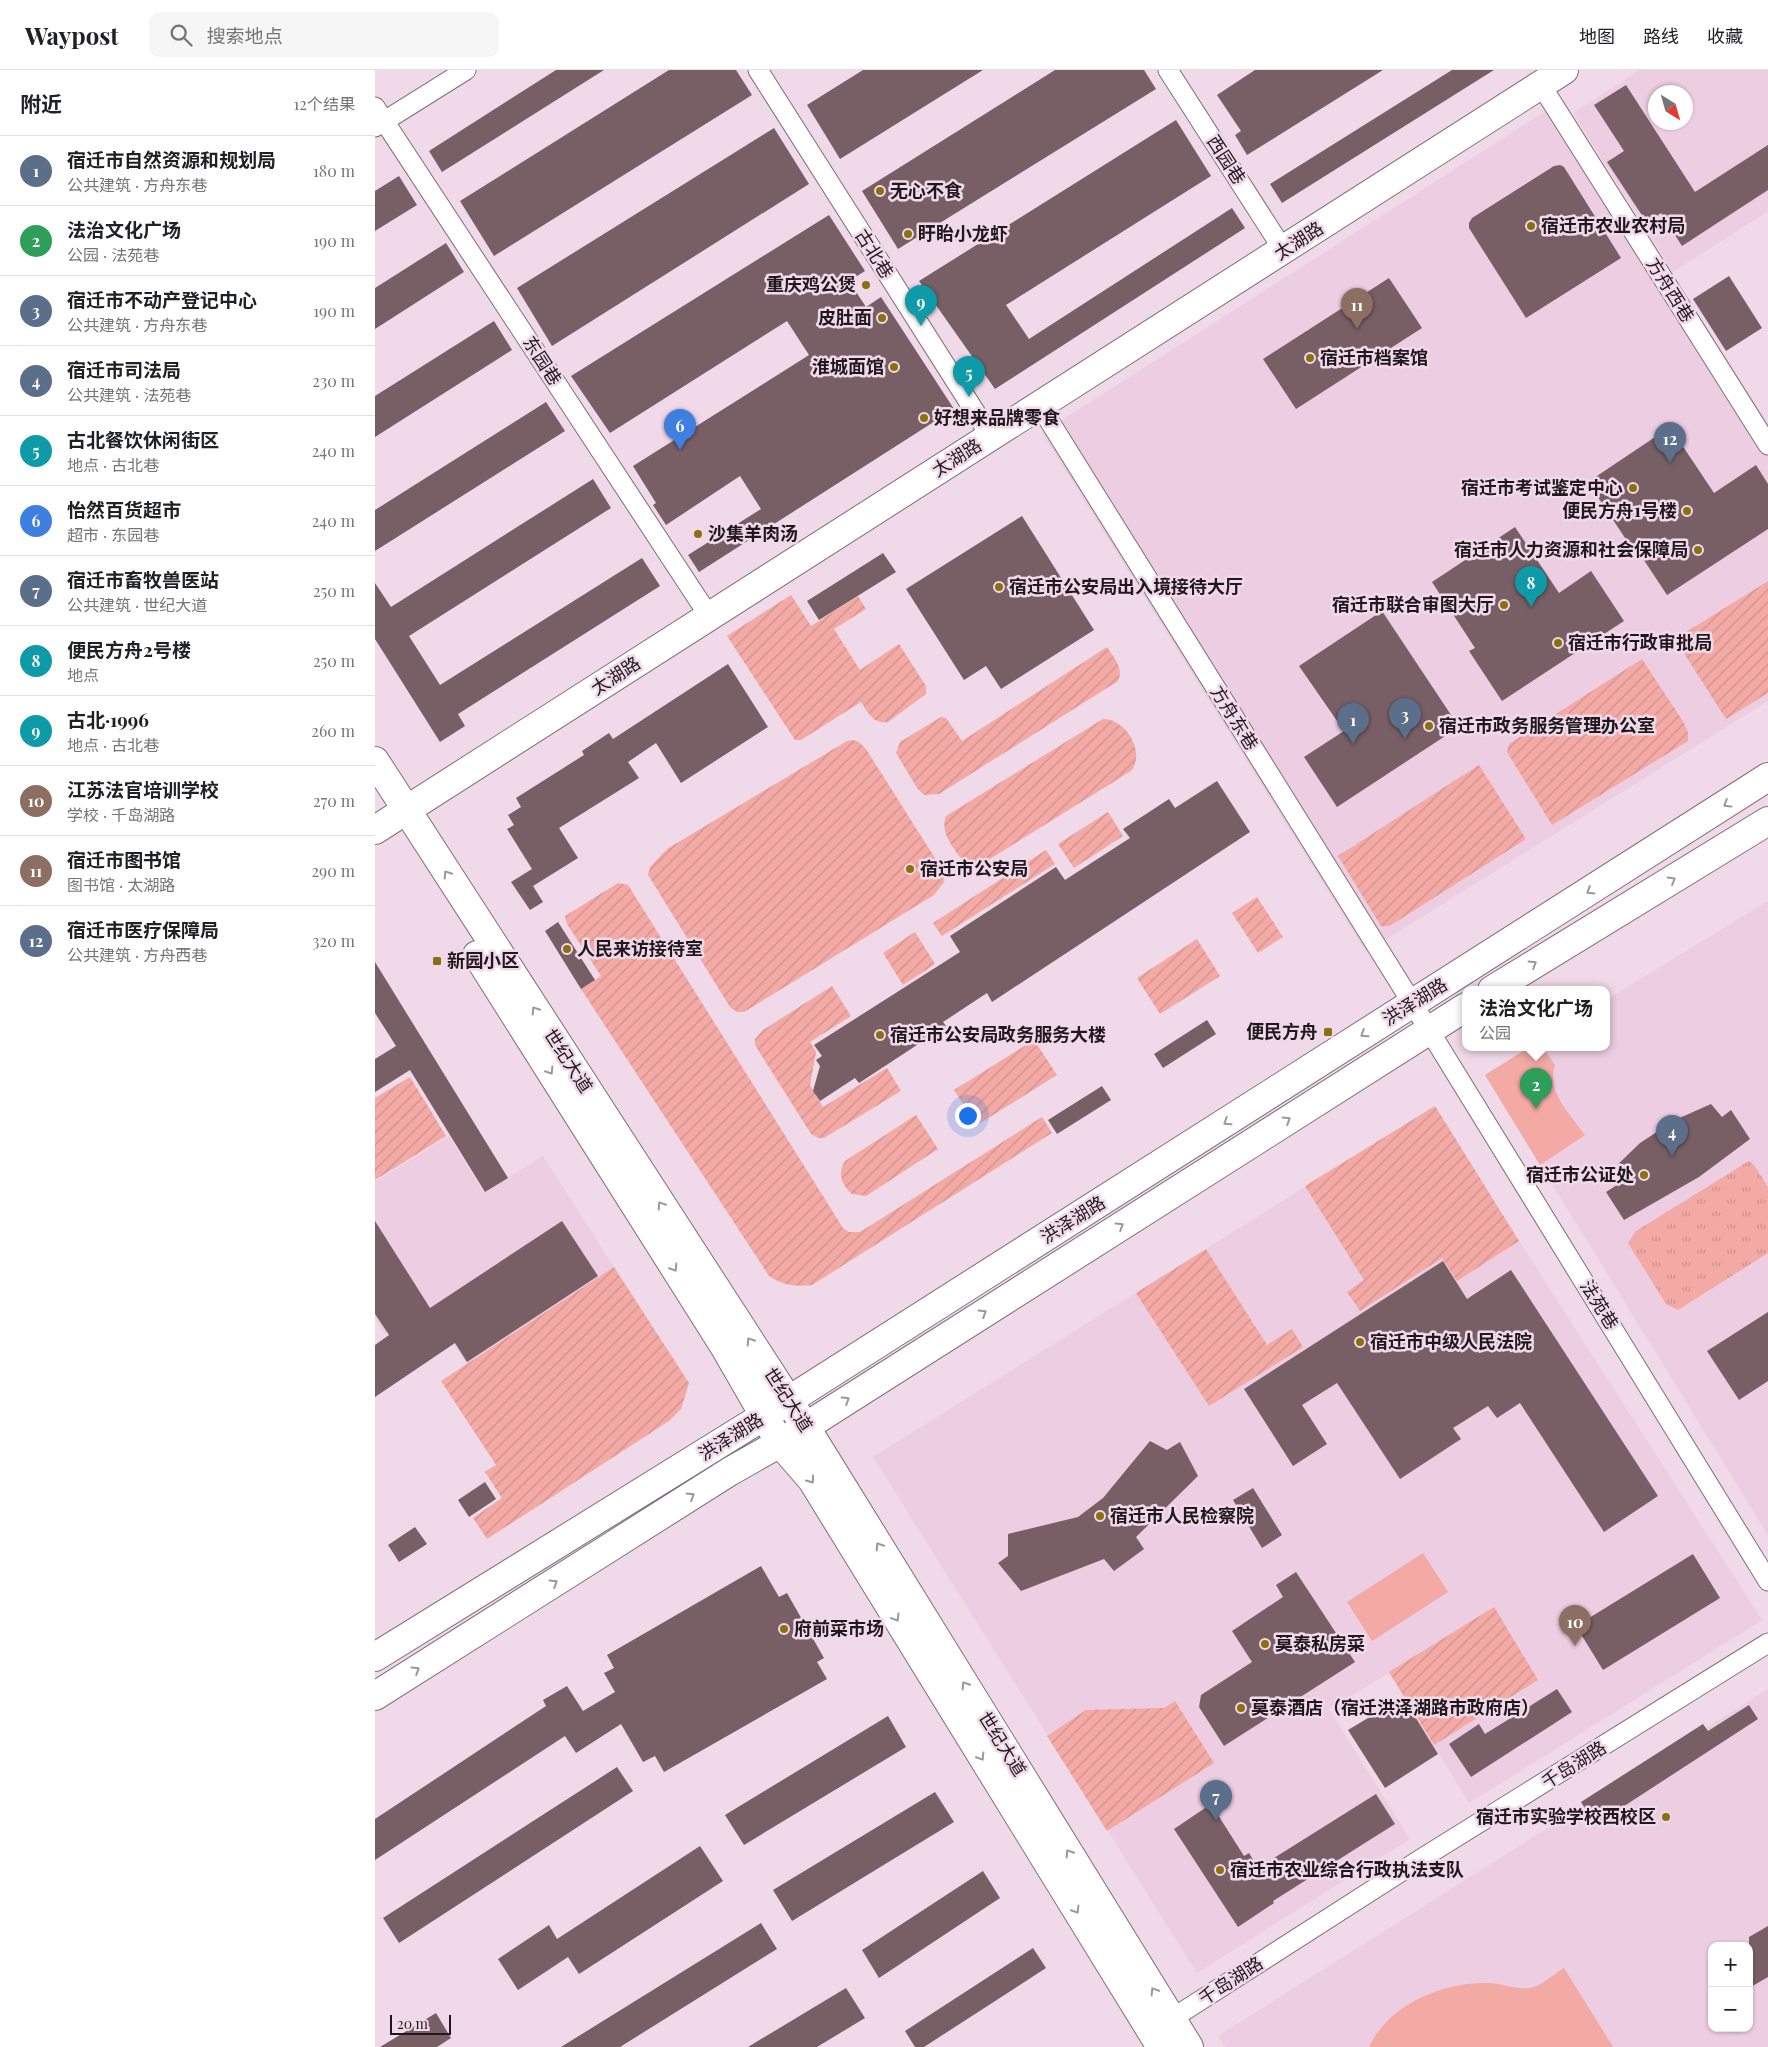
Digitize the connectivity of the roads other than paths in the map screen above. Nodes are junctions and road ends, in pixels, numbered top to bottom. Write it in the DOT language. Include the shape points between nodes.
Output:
graph roads {
  1 [pos="466,70"];
  2 [pos="758,70"];
  3 [pos="1168,70"];
  4 [pos="1564,70"];
  5 [pos="1541,85"];
  6 [pos="378,118"];
  7 [pos="1284,251"];
  8 [pos="1040,406"];
  9 [pos="991,437"];
  10 [pos="1768,445"];
  11 [pos="709,616"];
  12 [pos="375,761"];
  13 [pos="1768,778"];
  14 [pos="375,793"];
  15 [pos="391,820"];
  16 [pos="1766,822"];
  17 [pos="1499,986"];
  18 [pos="1413,1004"];
  19 [pos="1462,1009"];
  20 [pos="1429,1030"];
  21 [pos="784,1394"];
  22 [pos="760,1409"];
  23 [pos="805,1426"];
  24 [pos="780,1443"];
  25 [pos="1768,1581"];
  26 [pos="1768,1643"];
  27 [pos="375,1657"];
  28 [pos="375,1696"];
  29 [pos="1161,2032"];
  30 [pos="1189,2047"];
  1 -- 6 [label="street"];
  2 -- 9 [label="street, 古北巷"];
  3 -- 7 [label="street, 西园巷"];
  4 -- 5 [label="street, 太湖路"];
  5 -- 7 [label="street, 太湖路"];
  5 -- 10 [label="street, 方舟西巷"];
  6 -- 11 [label="street, 东园巷"];
  7 -- 8 [label="street, 太湖路"];
  8 -- 9 [label="street, 太湖路"];
  8 -- 18 [label="street, 方舟东巷"];
  9 -- 11 [label="street, 太湖路"];
  11 -- 15 [label="street, 太湖路"];
  12 -- 15 [label="street, 世纪大道"];
  13 -- 18 [label="street, 洪泽湖路, one-way"];
  14 -- 15 [label="street, 世纪大道"];
  21 -- 15 [label="street, 世纪大道, one-way"];
  15 -- 22 [label="street, 世纪大道, one-way" via="724,1346"];
  17 -- 16 [label="street, one-way"];
  18 -- 20 [label="street, 方舟东巷"];
  18 -- 21 [label="street, 洪泽湖路, one-way" via="1095,1206"];
  19 -- 20 [label="street, 洪泽湖路"];
  23 -- 20 [label="street, 洪泽湖路, one-way"];
  20 -- 25 [label="street, 法苑巷"];
  21 -- 22 [label="street, 洪泽湖路"];
  21 -- 23 [label="street, 世纪大道"];
  22 -- 24 [label="street, 世纪大道"];
  22 -- 27 [label="street, 洪泽湖路"];
  23 -- 24 [label="street, 洪泽湖路"];
  29 -- 23 [label="street, 世纪大道, one-way"];
  28 -- 24 [label="street, 洪泽湖路, one-way"];
  24 -- 29 [label="street, 世纪大道, one-way" via="812,1480"];
  26 -- 29 [label="street, 千岛湖路" via="1416,1863"];
  29 -- 30 [label="street, 世纪大道"];
}
